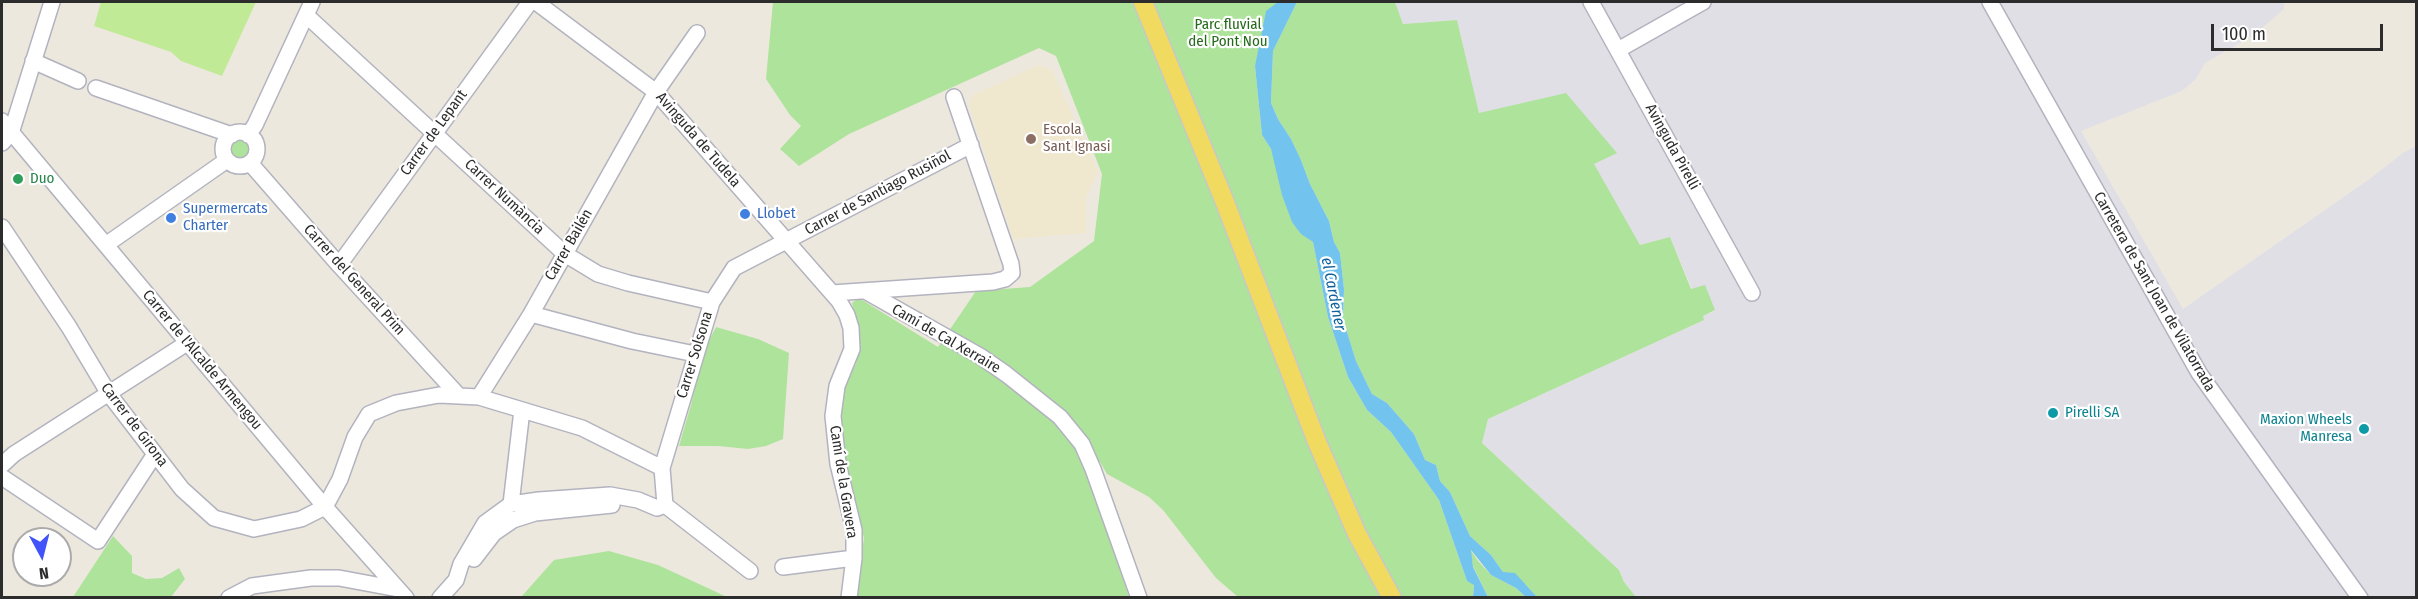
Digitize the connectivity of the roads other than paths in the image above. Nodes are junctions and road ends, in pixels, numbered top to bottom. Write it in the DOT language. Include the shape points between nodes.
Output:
graph roads {
  1 [pos="52,2"];
  2 [pos="530,2"];
  3 [pos="536,2"];
  4 [pos="1143,2"];
  5 [pos="1591,2"];
  6 [pos="1703,2"];
  7 [pos="1990,2"];
  8 [pos="309,8"];
  9 [pos="697,33"];
  10 [pos="1618,50"];
  11 [pos="33,61"];
  12 [pos="78,81"];
  13 [pos="96,88"];
  14 [pos="656,92"];
  15 [pos="954,97"];
  16 [pos="5,132"];
  17 [pos="435,132"];
  18 [pos="232,135"];
  19 [pos="248,135"];
  20 [pos="971,145"];
  21 [pos="227,160"];
  22 [pos="250,163"];
  23 [pos="2,227"];
  24 [pos="786,242"];
  25 [pos="107,244"];
  26 [pos="565,254"];
  27 [pos="339,265"];
  28 [pos="867,292"];
  29 [pos="1752,293"];
  30 [pos="836,297"];
  31 [pos="712,302"];
  32 [pos="531,314"];
  33 [pos="187,343"];
  34 [pos="695,354"];
  35 [pos="109,394"];
  36 [pos="459,396"];
  37 [pos="479,397"];
  38 [pos="522,410"];
  39 [pos="155,454"];
  40 [pos="2,465"];
  41 [pos="662,468"];
  42 [pos="2,477"];
  43 [pos="511,504"];
  44 [pos="658,505"];
  45 [pos="325,507"];
  46 [pos="854,558"];
  47 [pos="783,567"];
  48 [pos="750,571"];
  49 [pos="456,580"];
  50 [pos="402,593"];
  51 [pos="229,597"];
  52 [pos="440,597"];
  53 [pos="849,597"];
  54 [pos="1139,597"];
  55 [pos="1392,597"];
  56 [pos="2360,597"];
  1 -- 11 [label="street"];
  2 -- 17 [label="street, Carrer de Lepant"];
  3 -- 14 [label="street, Avinguda de Tudela"];
  4 -- 55 [label="main road" via="1317,442 1357,534"];
  5 -- 10 [label="street, Avinguda Pirelli"];
  6 -- 10 [label="street"];
  7 -- 56 [label="street, Carretera de Sant Joan de Vilatorrada" via="2199,373"];
  8 -- 17 [label="street, Carrer Numància"];
  8 -- 19 [label="street"];
  9 -- 14 [label="street, Carrer Bailén"];
  10 -- 29 [label="street, Avinguda Pirelli"];
  11 -- 12 [label="street"];
  11 -- 16 [label="street"];
  13 -- 18 [label="street"];
  14 -- 24 [label="street, Avinguda de Tudela"];
  14 -- 26 [label="street, Carrer Bailén"];
  15 -- 20 [label="street"];
  16 -- 25 [label="street, Carrer de l'Alcalde Armengou"];
  17 -- 26 [label="street, Carrer Numància"];
  17 -- 27 [label="street, Carrer de Lepant"];
  18 -- 19 [label="street"];
  18 -- 21 [label="street" via="224,144"];
  19 -- 22 [label="street" via="255,142 256,151"];
  20 -- 24 [label="street, Carrer de Santiago Rusiñol"];
  20 -- 28 [label="street" via="1011,273 993,282"];
  21 -- 22 [label="street" via="238,166"];
  21 -- 25 [label="street"];
  22 -- 27 [label="street, Carrer del General Prim"];
  23 -- 35 [label="street, Carrer de Girona"];
  24 -- 30 [label="street, Avinguda de Tudela"];
  24 -- 31 [label="street, Carrer Solsona" via="734,268"];
  25 -- 33 [label="street, Carrer de l'Alcalde Armengou"];
  26 -- 31 [label="street, Carrer Numància" via="598,274 628,284"];
  26 -- 32 [label="street, Carrer Bailén"];
  27 -- 36 [label="street, Carrer del General Prim"];
  28 -- 30 [label="street"];
  28 -- 54 [label="street, Camí de Cal Xerraire" via="1006,374 1060,417 1082,444 1093,469"];
  30 -- 46 [label="street, Camí de la Gravera" via="851,328 852,348 834,402 833,434 854,530"];
  31 -- 34 [label="street, Carrer Solsona"];
  32 -- 34 [label="street"];
  32 -- 37 [label="street, Carrer Bailén"];
  33 -- 35 [label="street"];
  33 -- 45 [label="street, Carrer de l'Alcalde Armengou"];
  34 -- 41 [label="street, Carrer Solsona"];
  35 -- 39 [label="street, Carrer de Girona"];
  35 -- 40 [label="street"];
  36 -- 37 [label="street"];
  36 -- 45 [label="street" via="419,398 369,414"];
  37 -- 38 [label="street"];
  38 -- 41 [label="street" via="582,428"];
  38 -- 43 [label="street"];
  39 -- 42 [label="street" via="98,541"];
  39 -- 45 [label="street, Carrer de Girona" via="182,489 214,518 254,529 301,519"];
  41 -- 44 [label="street, Carrer Solsona"];
  43 -- 44 [label="street" via="610,495"];
  43 -- 49 [label="street" via="485,524"];
  44 -- 48 [label="street"];
  44 -- 49 [label="street" via="611,505 535,513 513,520 494,533"];
  45 -- 50 [label="street, Carrer de l'Alcalde Armengou"];
  46 -- 47 [label="street"];
  46 -- 53 [label="street, Camí de la Gravera"];
  49 -- 52 [label="street"];
  50 -- 51 [label="street" via="339,578 311,578 252,586"];
}
